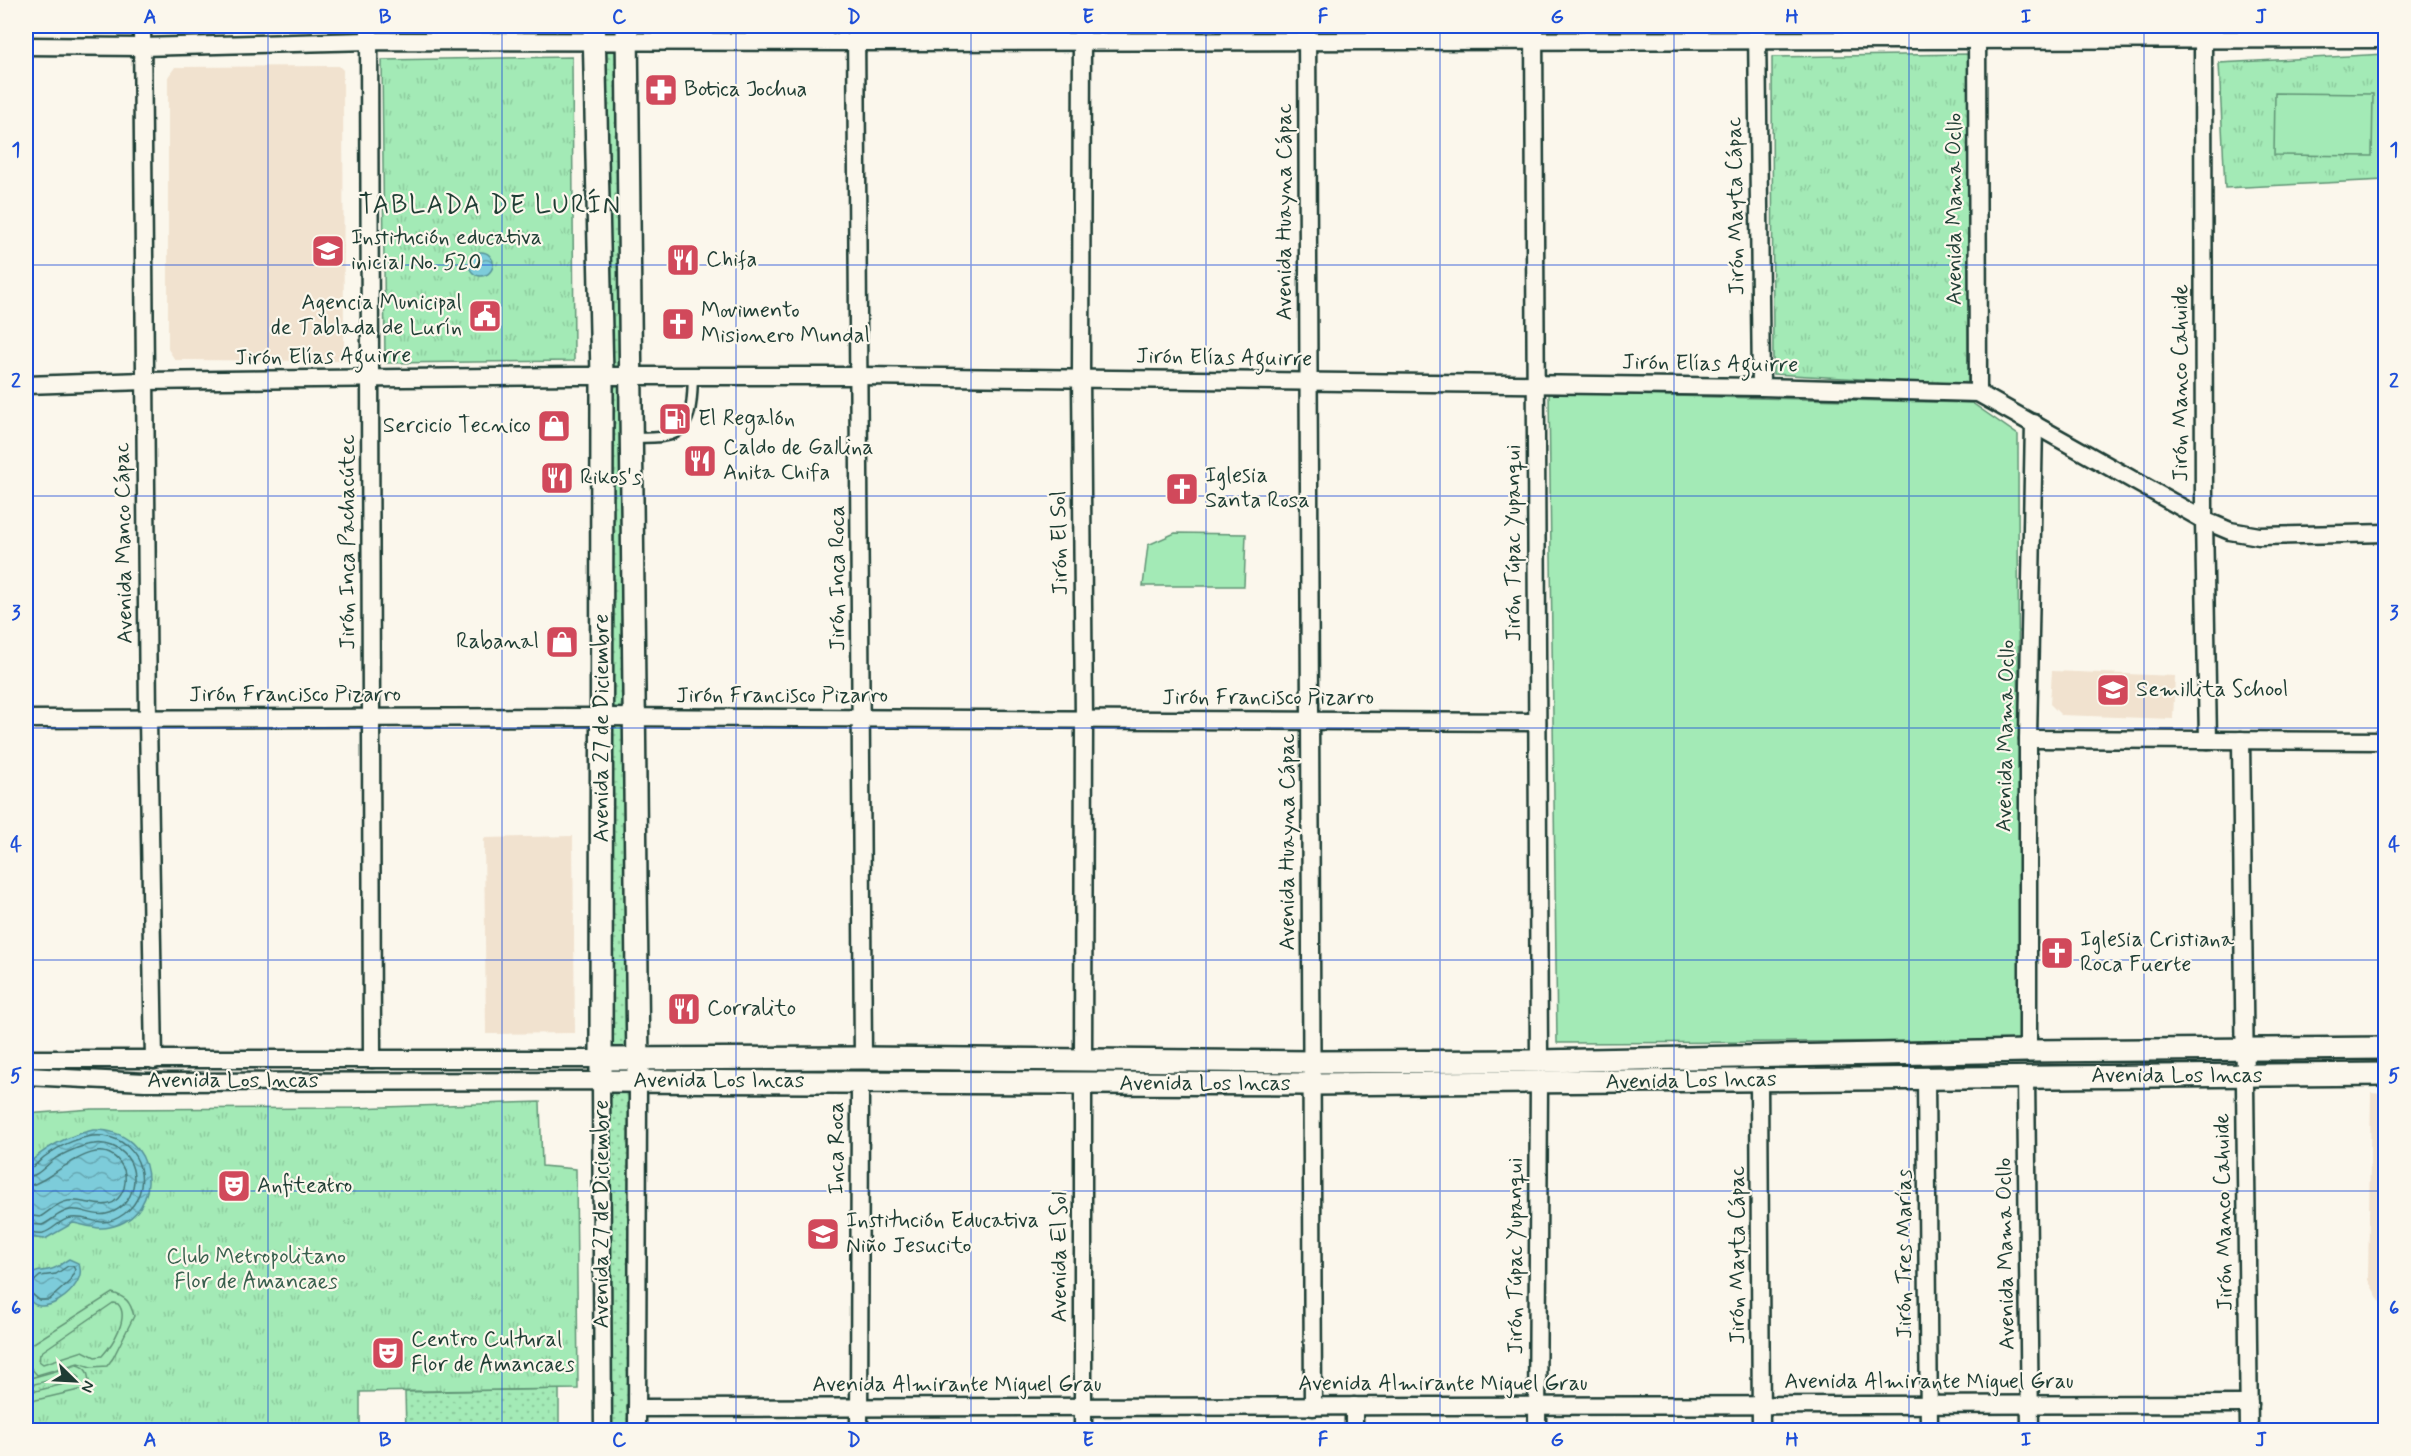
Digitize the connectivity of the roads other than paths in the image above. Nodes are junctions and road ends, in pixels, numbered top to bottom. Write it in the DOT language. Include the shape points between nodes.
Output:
graph roads {
  1 [pos="142,26"];
  2 [pos="2204,32"];
  3 [pos="369,33"];
  4 [pos="1307,33"];
  5 [pos="1534,33"];
  6 [pos="1757,33"];
  7 [pos="1977,33"];
  8 [pos="595,34"];
  9 [pos="627,34"];
  10 [pos="856,34"];
  11 [pos="1082,34"];
  12 [pos="2385,39"];
  13 [pos="26,46"];
  14 [pos="142,47"];
  15 [pos="602,376"];
  16 [pos="632,376"];
  17 [pos="693,376"];
  18 [pos="859,376"];
  19 [pos="1081,378"];
  20 [pos="370,379"];
  21 [pos="144,381"];
  22 [pos="1308,382"];
  23 [pos="1536,384"];
  24 [pos="26,385"];
  25 [pos="1761,387"];
  26 [pos="1978,393"];
  27 [pos="2034,423"];
  28 [pos="632,438"];
  29 [pos="2204,520"];
  30 [pos="2385,533"];
  31 [pos="603,717"];
  32 [pos="632,717"];
  33 [pos="148,718"];
  34 [pos="371,718"];
  35 [pos="861,718"];
  36 [pos="26,719"];
  37 [pos="1084,720"];
  38 [pos="1310,721"];
  39 [pos="1537,722"];
  40 [pos="2028,739"];
  41 [pos="2208,740"];
  42 [pos="2241,740"];
  43 [pos="2385,741"];
  44 [pos="2385,1048"];
  45 [pos="2244,1050"];
  46 [pos="2028,1051"];
  47 [pos="863,1058"];
  48 [pos="26,1059"];
  49 [pos="372,1059"];
  50 [pos="602,1059"];
  51 [pos="638,1059"];
  52 [pos="154,1060"];
  53 [pos="1083,1060"];
  54 [pos="1539,1061"];
  55 [pos="1311,1062"];
  56 [pos="2385,1074"];
  57 [pos="26,1076"];
  58 [pos="2026,1077"];
  59 [pos="2244,1077"];
  60 [pos="1926,1078"];
  61 [pos="601,1080"];
  62 [pos="638,1080"];
  63 [pos="1759,1080"];
  64 [pos="860,1082"];
  65 [pos="1539,1082"];
  66 [pos="1083,1083"];
  67 [pos="1311,1084"];
  68 [pos="2249,1404"];
  69 [pos="1761,1405"];
  70 [pos="1929,1405"];
  71 [pos="2030,1405"];
  72 [pos="1354,1406"];
  73 [pos="1538,1406"];
  74 [pos="859,1407"];
  75 [pos="1083,1407"];
  76 [pos="1313,1407"];
  77 [pos="637,1408"];
  78 [pos="603,1431"];
  79 [pos="637,1431"];
  80 [pos="859,1431"];
  81 [pos="1083,1431"];
  82 [pos="1354,1431"];
  83 [pos="1537,1431"];
  84 [pos="1761,1431"];
  85 [pos="1929,1431"];
  86 [pos="2030,1431"];
  87 [pos="2249,1431"];
  1 -- 14 [label="street, Avenida Manco Cápac"];
  2 -- 7 [label="street"];
  2 -- 12 [label="street"];
  2 -- 29 [label="street, Jirón Manco Cahuide"];
  3 -- 8 [label="street"];
  3 -- 14 [label="street"];
  3 -- 20 [label="street, Jirón Inca Pachacútec"];
  4 -- 5 [label="street"];
  4 -- 11 [label="street"];
  4 -- 22 [label="street, Avenida Huayna Cápac"];
  5 -- 6 [label="street"];
  5 -- 23 [label="street, Jirón Túpac Yupanqui"];
  6 -- 7 [label="street"];
  6 -- 25 [label="street, Jirón Mayta Cápac"];
  7 -- 26 [label="street, Avenida Mama Ocllo"];
  8 -- 9 [label="street"];
  8 -- 15 [label="street, Avenida 27 de Diciembre"];
  9 -- 10 [label="street"];
  9 -- 16 [label="street, Avenida 27 de Diciembre"];
  10 -- 11 [label="street"];
  10 -- 18 [label="street, Jirón Inca Roca"];
  11 -- 19 [label="street, Jirón El Sol"];
  13 -- 14 [label="street"];
  14 -- 21 [label="street, Avenida Manco Cápac"];
  15 -- 16 [label="street, Jirón Elías Aguirre"];
  15 -- 20 [label="street, Jirón Elías Aguirre"];
  15 -- 31 [label="street, Avenida 27 de Diciembre"];
  16 -- 17 [label="street, Jirón Elías Aguirre"];
  16 -- 28 [label="street, Avenida 27 de Diciembre"];
  17 -- 18 [label="street, Jirón Elías Aguirre"];
  17 -- 28 [label="lane" via="691,410 680,429 671,435"];
  18 -- 19 [label="street, Jirón Elías Aguirre"];
  18 -- 35 [label="street, Jirón Inca Roca"];
  19 -- 22 [label="street, Jirón Elías Aguirre"];
  19 -- 37 [label="street, Jirón El Sol"];
  20 -- 21 [label="street, Jirón Elías Aguirre"];
  20 -- 34 [label="street, Jirón Inca Pachacútec"];
  21 -- 24 [label="street, Jirón Elías Aguirre"];
  21 -- 33 [label="street, Avenida Manco Cápac"];
  22 -- 23 [label="street, Jirón Elías Aguirre"];
  22 -- 38 [label="street, Avenida Huayna Cápac"];
  23 -- 25 [label="street, Jirón Elías Aguirre"];
  23 -- 39 [label="street, Jirón Túpac Yupanqui"];
  25 -- 26 [label="street, Jirón Elías Aguirre"];
  26 -- 27 [label="street, Jirón Elías Aguirre"];
  27 -- 29 [label="street, Jirón Elías Aguirre"];
  27 -- 40 [label="street, Avenida Mama Ocllo"];
  28 -- 32 [label="street, Avenida 27 de Diciembre"];
  29 -- 30 [label="street, Jirón Elías Aguirre" via="2230,531 2259,536"];
  29 -- 41 [label="street, Jirón Manco Cahuide"];
  31 -- 32 [label="street, Jirón Francisco Pizarro"];
  31 -- 34 [label="street, Jirón Francisco Pizarro"];
  31 -- 50 [label="street, Avenida 27 de Diciembre"];
  32 -- 35 [label="street, Jirón Francisco Pizarro"];
  32 -- 51 [label="street, Avenida 27 de Diciembre"];
  33 -- 34 [label="street, Jirón Francisco Pizarro"];
  33 -- 36 [label="street, Jirón Francisco Pizarro"];
  33 -- 52 [label="street, Avenida Manco Cápac"];
  34 -- 49 [label="street, Jirón Inca Pachacútec"];
  35 -- 37 [label="street, Jirón Francisco Pizarro"];
  35 -- 47 [label="street, Jirón Inca Roca"];
  37 -- 38 [label="street, Jirón Francisco Pizarro"];
  37 -- 53 [label="street, Jirón El Sol"];
  38 -- 39 [label="street, Jirón Francisco Pizarro"];
  38 -- 55 [label="street, Avenida Huayna Cápac"];
  39 -- 54 [label="street, Jirón Túpac Yupanqui"];
  40 -- 41 [label="street"];
  40 -- 46 [label="street, Avenida Mama Ocllo"];
  41 -- 42 [label="street"];
  42 -- 43 [label="street"];
  42 -- 45 [label="street, Jirón Manco Cahuide"];
  44 -- 45 [label="street, Avenida Los Incas"];
  45 -- 46 [label="street, Avenida Los Incas"];
  45 -- 59 [label="street, Jirón Manco Cahuide"];
  46 -- 54 [label="street, Avenida Los Incas"];
  47 -- 51 [label="street, Avenida Los Incas"];
  47 -- 53 [label="street, Avenida Los Incas"];
  48 -- 52 [label="street, Avenida Los Incas"];
  49 -- 50 [label="street, Avenida Los Incas"];
  49 -- 52 [label="street, Avenida Los Incas"];
  50 -- 51 [label="street, Avenida Los Incas"];
  50 -- 61 [label="street, Avenida 27 de Diciembre"];
  51 -- 62 [label="street, Avenida 27 de Diciembre"];
  53 -- 55 [label="street, Avenida Los Incas"];
  54 -- 55 [label="street, Avenida Los Incas"];
  55 -- 67 [label="street, Avenida Huayna Cápac"];
  56 -- 59 [label="street, Avenida Los Incas"];
  57 -- 61 [label="street, Avenida Los Incas" via="145,1082"];
  58 -- 59 [label="street, Avenida Los Incas"];
  58 -- 60 [label="street, Avenida Los Incas"];
  58 -- 71 [label="street, Avenida Mama Ocllo"];
  59 -- 68 [label="street, Jirón Manco Cahuide"];
  60 -- 63 [label="street, Avenida Los Incas"];
  60 -- 70 [label="street, Jirón Tres Marías"];
  61 -- 62 [label="street, Avenida Los Incas"];
  61 -- 78 [label="street, Avenida 27 de Diciembre"];
  62 -- 64 [label="street, Avenida Los Incas"];
  62 -- 77 [label="street, Avenida 27 de Diciembre"];
  63 -- 65 [label="street, Avenida Los Incas"];
  63 -- 69 [label="street, Jirón Mayta Cápac"];
  64 -- 66 [label="street, Avenida Los Incas"];
  64 -- 74 [label="street, Inca Roca"];
  65 -- 67 [label="street, Avenida Los Incas"];
  65 -- 73 [label="street, Jirón Túpac Yupanqui"];
  66 -- 67 [label="street, Avenida Los Incas"];
  66 -- 75 [label="street, Avenida El Sol"];
  67 -- 76 [label="street, Avenida Huayna Cápac"];
  68 -- 71 [label="street, Avenida Almirante Miguel Grau"];
  68 -- 87 [label="street, Jirón Manco Cahuide"];
  69 -- 70 [label="street, Avenida Almirante Miguel Grau"];
  69 -- 73 [label="street, Avenida Almirante Miguel Grau"];
  69 -- 84 [label="street, Jirón Mayta Cápac"];
  70 -- 71 [label="street, Avenida Almirante Miguel Grau"];
  70 -- 85 [label="street, Jirón Tres Marías"];
  71 -- 86 [label="street, Avenida Mama Ocllo"];
  72 -- 73 [label="street, Avenida Almirante Miguel Grau"];
  72 -- 76 [label="street, Avenida Almirante Miguel Grau"];
  72 -- 82 [label="street"];
  73 -- 83 [label="street, Jirón Túpac Yupanqui"];
  74 -- 75 [label="street, Avenida Almirante Miguel Grau"];
  74 -- 77 [label="street, Avenida Almirante Miguel Grau"];
  74 -- 80 [label="street, Inca Roca"];
  75 -- 76 [label="street, Avenida Almirante Miguel Grau"];
  75 -- 81 [label="street, Avenida El Sol"];
  77 -- 79 [label="street, Avenida 27 de Diciembre"];
}
